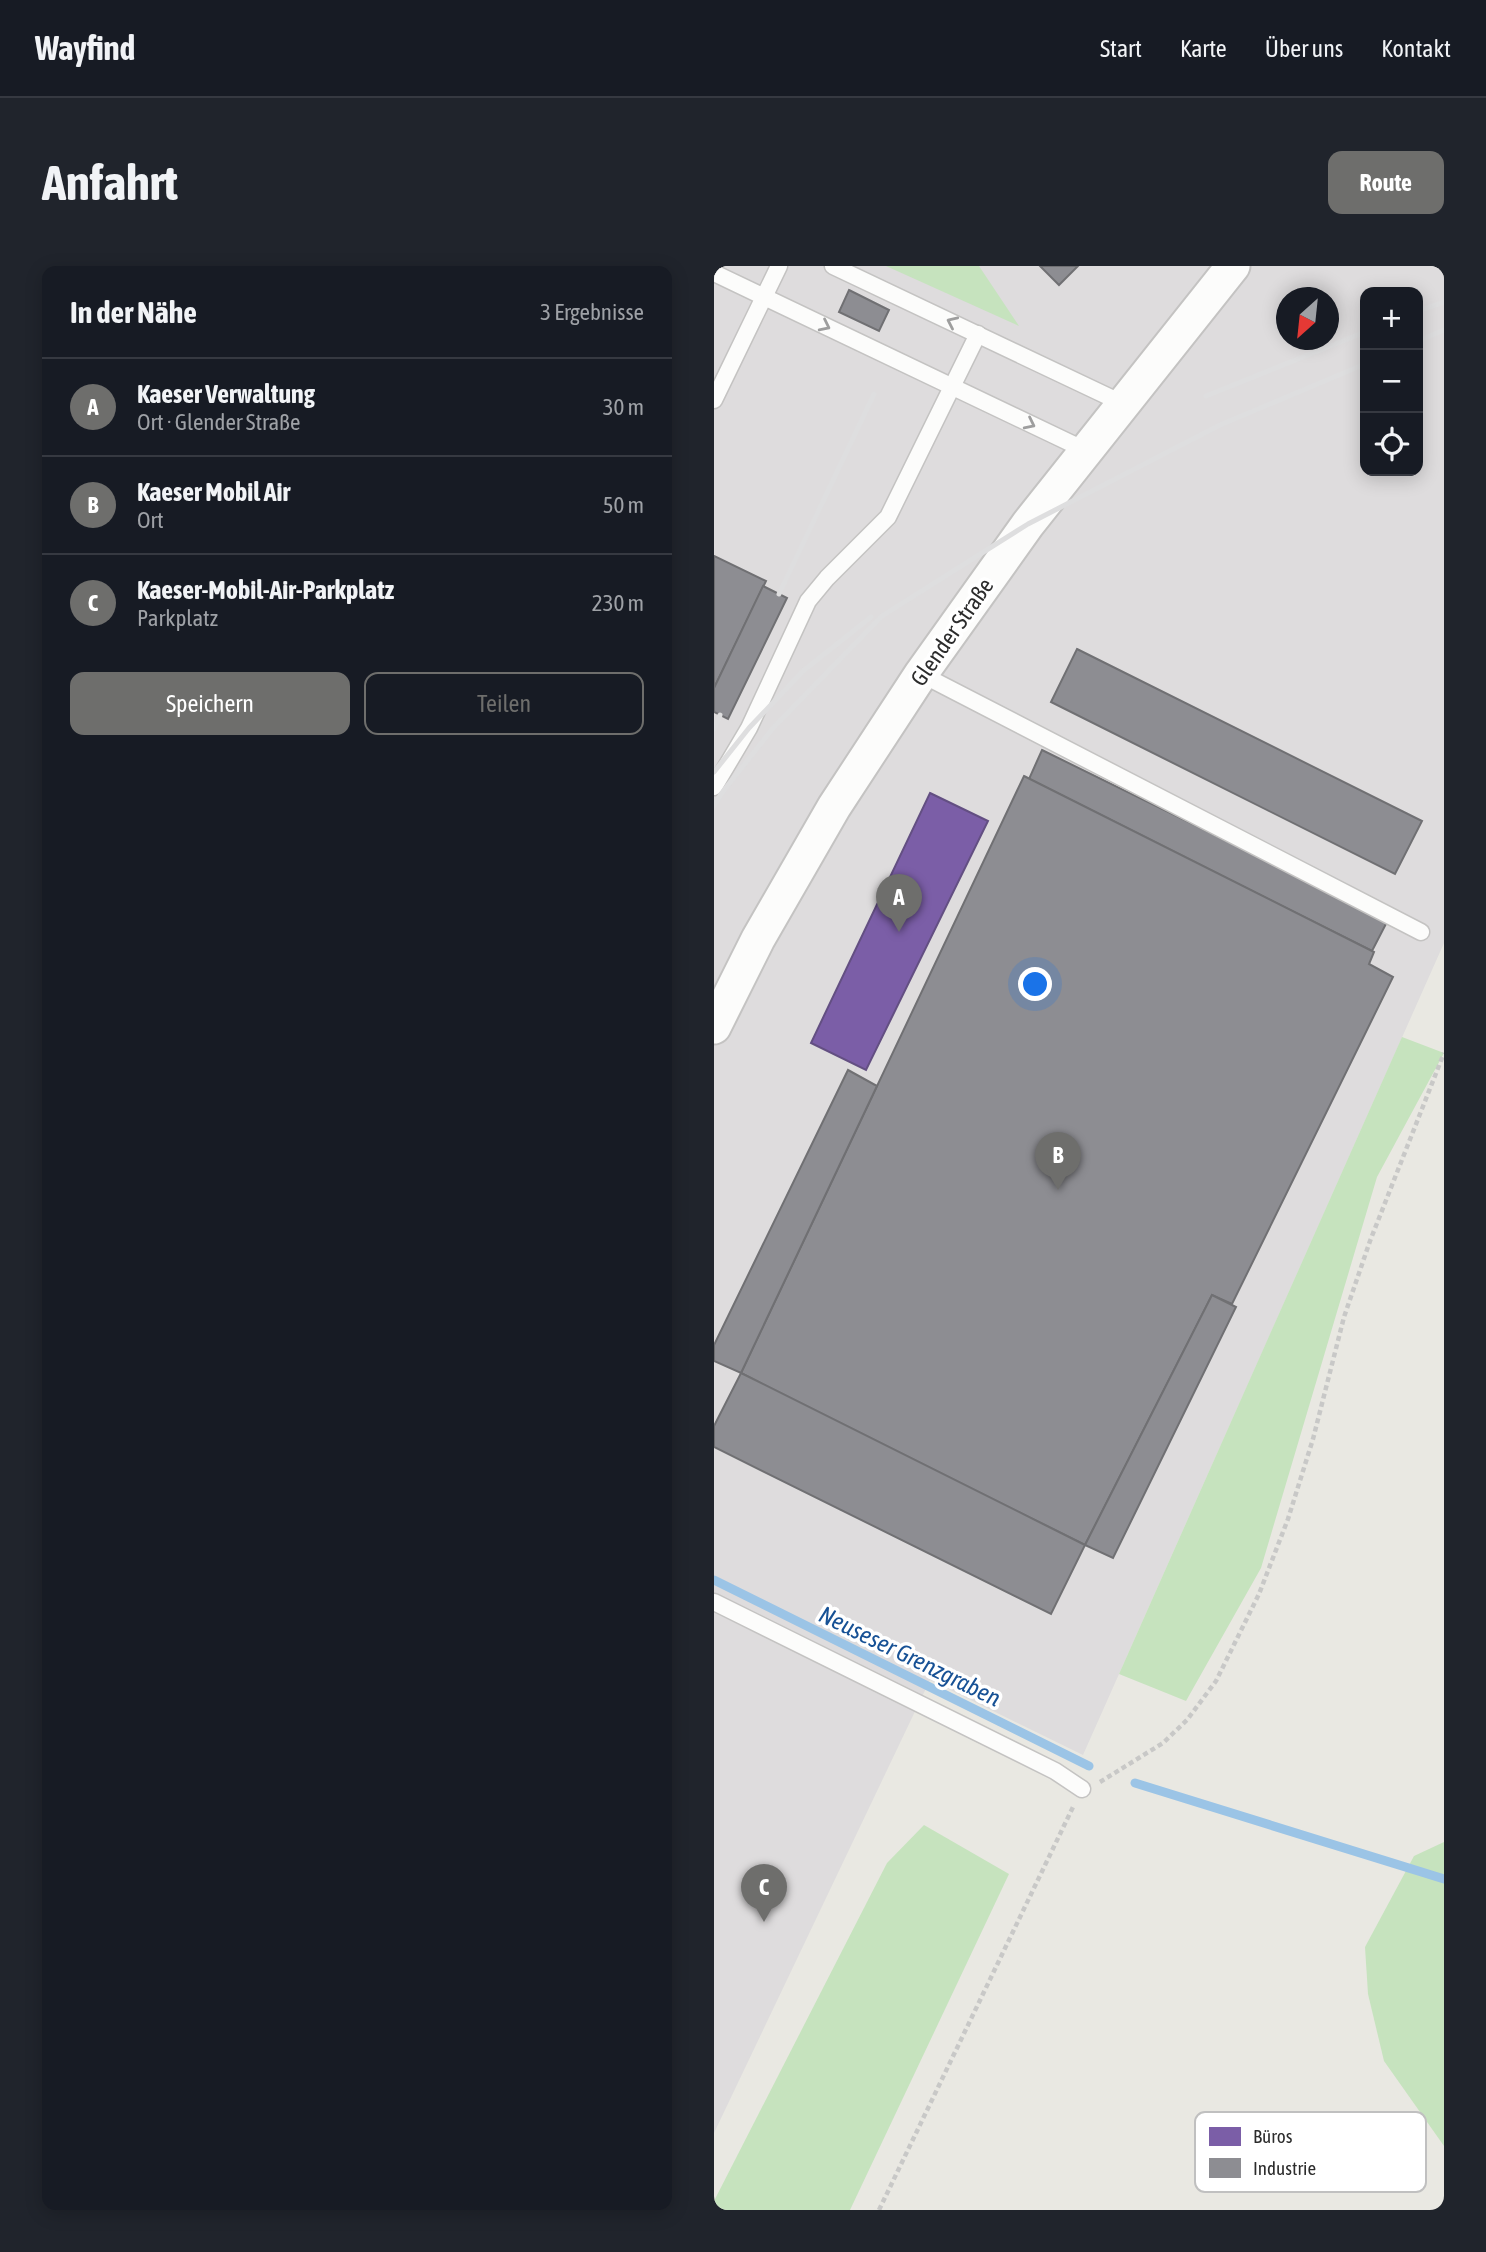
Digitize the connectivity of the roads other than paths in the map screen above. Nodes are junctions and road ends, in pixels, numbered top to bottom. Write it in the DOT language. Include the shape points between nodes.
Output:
graph roads {
  1 [pos="779,266"];
  2 [pos="833,266"];
  3 [pos="1233,266"];
  4 [pos="714,272"];
  5 [pos="764,296"];
  6 [pos="978,334"];
  7 [pos="952,387"];
  8 [pos="714,400"];
  9 [pos="1124,404"];
  10 [pos="1085,450"];
  11 [pos="921,674"];
  12 [pos="714,787"];
  13 [pos="1421,932"];
  14 [pos="714,1027"];
  15 [pos="714,1602"];
  16 [pos="1082,1789"];
  1 -- 5 [label="lane"];
  6 -- 2 [label="lane, one-way"];
  3 -- 9 [label="street, Glender Straße"];
  4 -- 5 [label="lane"];
  5 -- 7 [label="lane, one-way"];
  5 -- 8 [label="lane"];
  6 -- 7 [label="lane"];
  6 -- 9 [label="lane"];
  7 -- 10 [label="lane, one-way"];
  7 -- 12 [label="lane" via="888,517 808,601 749,728"];
  9 -- 10 [label="street, Glender Straße"];
  10 -- 11 [label="street, Glender Straße"];
  11 -- 13 [label="lane"];
  11 -- 14 [label="street, Glender Straße" via="834,807 758,939"];
  15 -- 16 [label="lane" via="1055,1771"];
}
